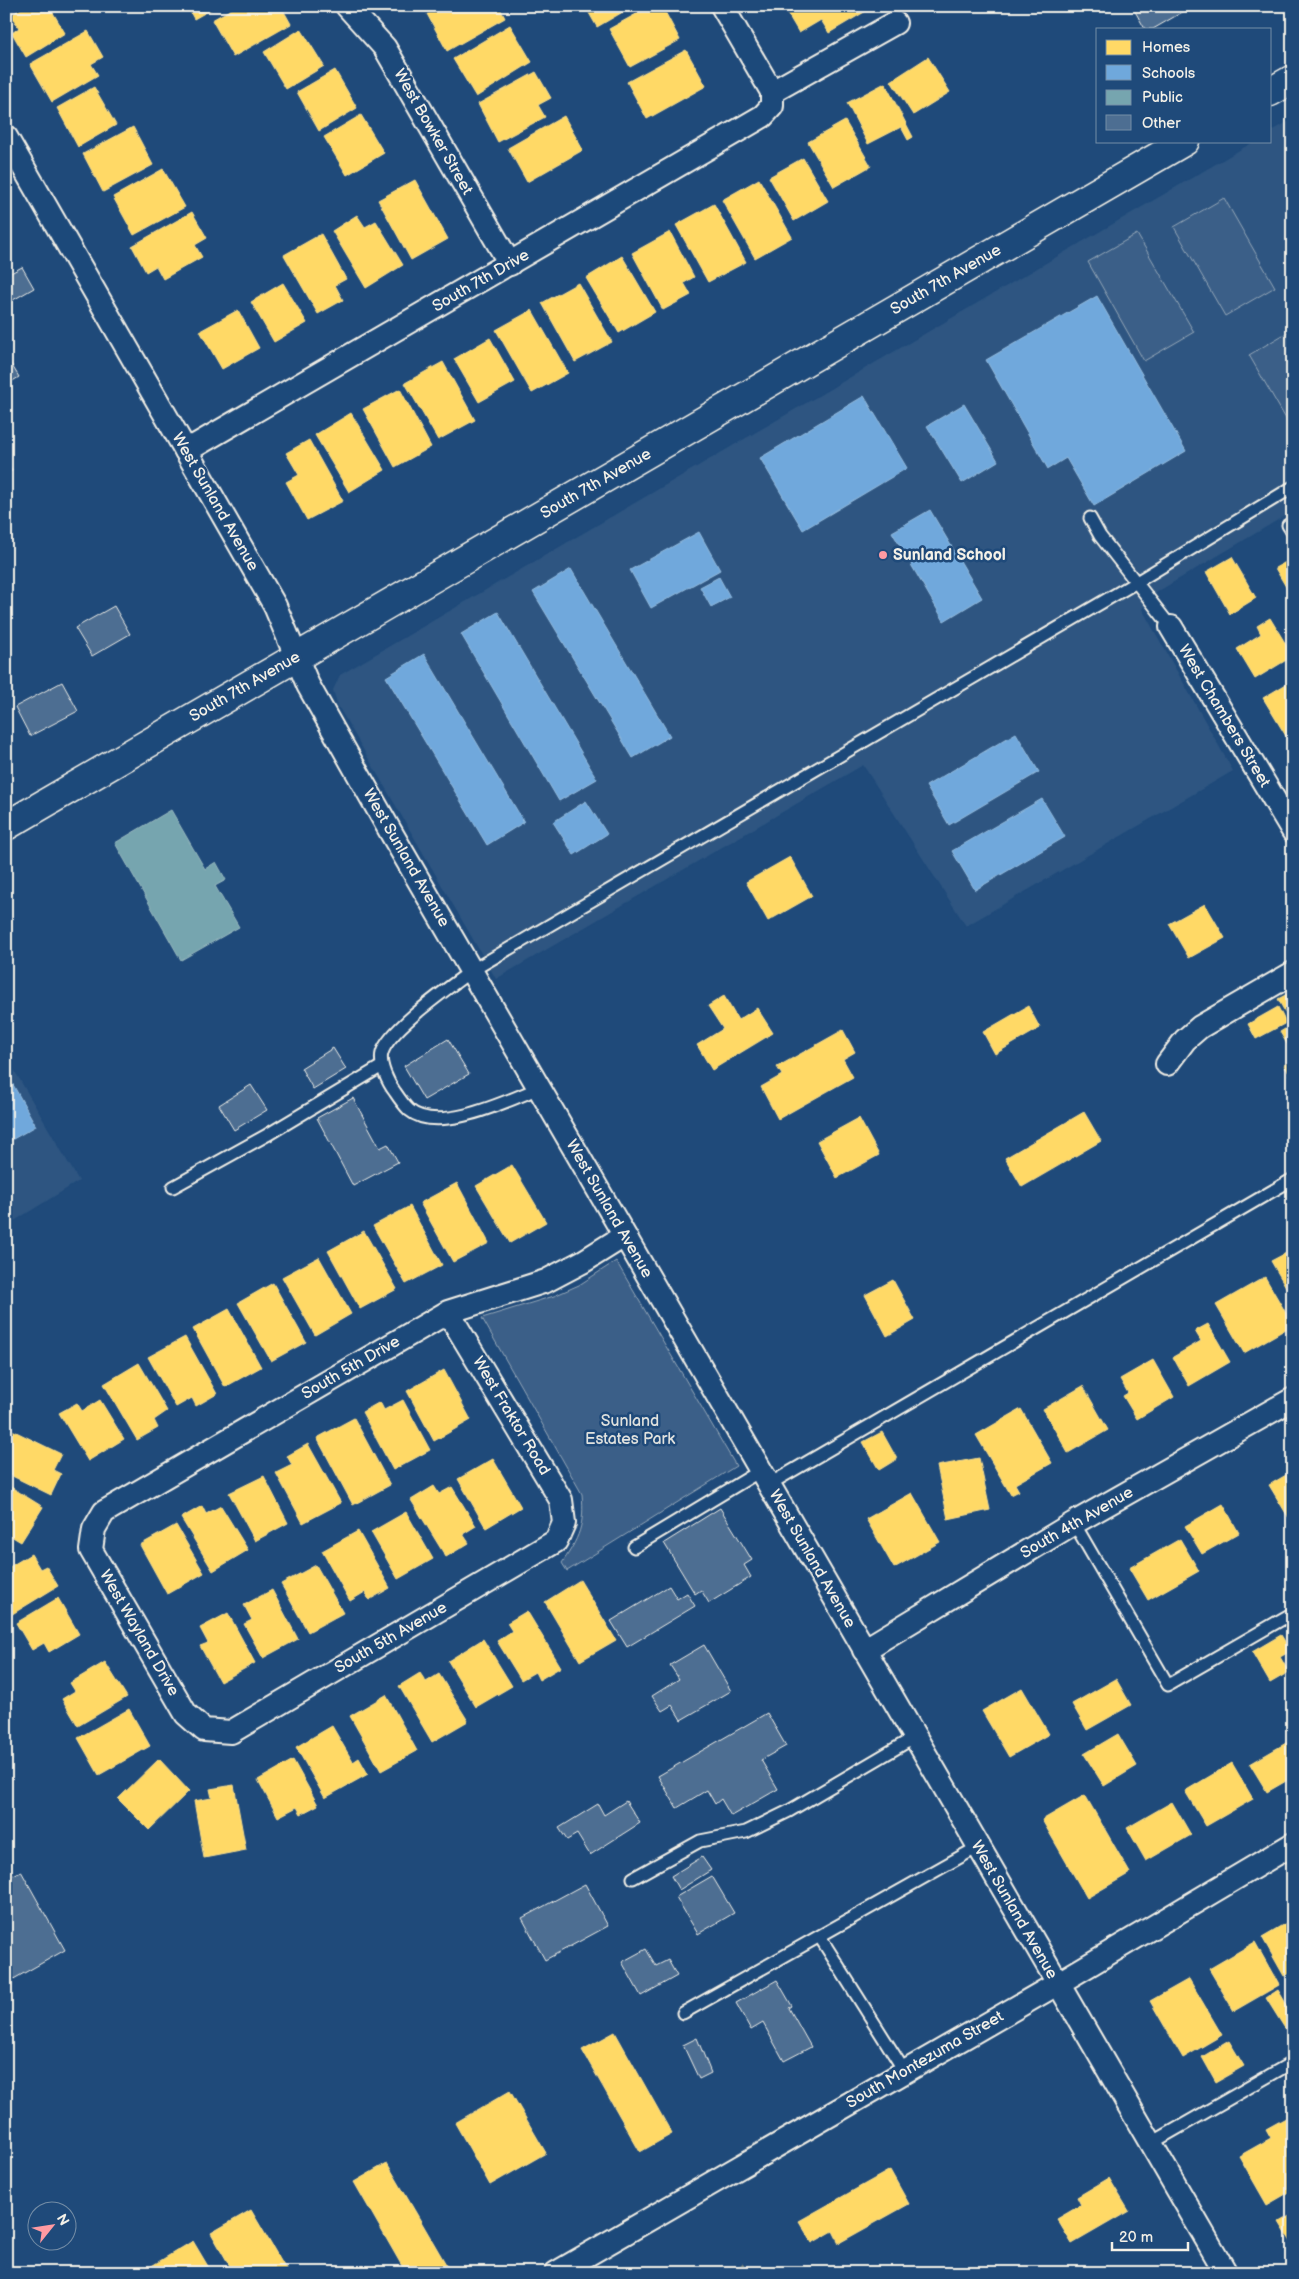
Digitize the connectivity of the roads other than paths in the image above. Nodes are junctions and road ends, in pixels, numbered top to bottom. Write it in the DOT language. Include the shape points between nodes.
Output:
graph roads {
  1 [pos="347,6"];
  2 [pos="722,6"];
  3 [pos="896,23"];
  4 [pos="1293,79"];
  5 [pos="1272,91"];
  6 [pos="772,99"];
  7 [pos="6,137"];
  8 [pos="1183,142"];
  9 [pos="510,264"];
  10 [pos="186,451"];
  11 [pos="1293,487"];
  12 [pos="1090,518"];
  13 [pos="1293,523"];
  14 [pos="1293,533"];
  15 [pos="1135,583"];
  16 [pos="1172,626"];
  17 [pos="297,657"];
  18 [pos="6,826"];
  19 [pos="1293,831"];
  20 [pos="471,971"];
  21 [pos="1293,973"];
  22 [pos="1167,1064"];
  23 [pos="382,1066"];
  24 [pos="539,1088"];
  25 [pos="1293,1179"];
  26 [pos="172,1187"];
  27 [pos="624,1236"];
  28 [pos="448,1312"];
  29 [pos="1293,1399"];
  30 [pos="764,1478"];
  31 [pos="564,1523"];
  32 [pos="1074,1524"];
  33 [pos="94,1529"];
  34 [pos="634,1547"];
  35 [pos="1293,1613"];
  36 [pos="864,1650"];
  37 [pos="204,1730"];
  38 [pos="915,1737"];
  39 [pos="1293,1844"];
  40 [pos="978,1847"];
  41 [pos="633,1878"];
  42 [pos="820,1937"];
  43 [pos="1057,1984"];
  44 [pos="683,2013"];
  45 [pos="1293,2062"];
  46 [pos="904,2072"];
  47 [pos="1150,2144"];
  48 [pos="556,2273"];
  49 [pos="1226,2273"];
  1 -- 9 [label="street, West Bowker Street" via="385,48"];
  2 -- 6 [label="street"];
  3 -- 6 [label="street, South 7th Drive"];
  4 -- 5 [label="main road"];
  6 -- 9 [label="street, South 7th Drive" via="763,116"];
  7 -- 10 [label="street, West Sunland Avenue"];
  8 -- 17 [label="main road, South 7th Avenue"];
  9 -- 10 [label="street, South 7th Drive"];
  10 -- 17 [label="street, West Sunland Avenue" via="275,606"];
  11 -- 15 [label="lane"];
  12 -- 15 [label="lane"];
  13 -- 14 [label="lane" via="1288,525"];
  15 -- 16 [label="lane"];
  15 -- 20 [label="lane"];
  16 -- 19 [label="street, West Chambers Street"];
  17 -- 18 [label="main road, South 7th Avenue"];
  17 -- 20 [label="street, West Sunland Avenue" via="320,707"];
  20 -- 23 [label="lane" via="394,1035 382,1053"];
  20 -- 24 [label="street, West Sunland Avenue"];
  21 -- 22 [label="street" via="1200,1027 1185,1040"];
  23 -- 24 [label="lane" via="393,1090 410,1111 435,1120 462,1117"];
  23 -- 26 [label="lane" via="267,1136"];
  24 -- 27 [label="street, West Sunland Avenue"];
  25 -- 30 [label="lane"];
  27 -- 28 [label="street, South 5th Drive" via="546,1281"];
  27 -- 30 [label="street, West Sunland Avenue"];
  28 -- 31 [label="street, West Fraktor Road" via="561,1500"];
  28 -- 33 [label="street, South 5th Drive" via="104,1512"];
  29 -- 32 [label="street, South 4th Avenue"];
  30 -- 34 [label="lane"];
  30 -- 36 [label="street, West Sunland Avenue"];
  31 -- 37 [label="street, South 5th Avenue" via="556,1541 231,1732"];
  32 -- 35 [label="lane" via="1168,1685"];
  32 -- 36 [label="street, South 4th Avenue"];
  33 -- 37 [label="street, West Wayland Drive" via="91,1550 186,1714"];
  36 -- 38 [label="street, West Sunland Avenue"];
  38 -- 40 [label="street, West Sunland Avenue"];
  38 -- 41 [label="lane" via="789,1811 746,1832 700,1841"];
  39 -- 43 [label="street, South Montezuma Street"];
  40 -- 42 [label="lane"];
  40 -- 43 [label="street, West Sunland Avenue"];
  42 -- 44 [label="lane"];
  42 -- 46 [label="lane"];
  43 -- 46 [label="street, South Montezuma Street"];
  43 -- 47 [label="street, West Sunland Avenue"];
  45 -- 47 [label="lane"];
  46 -- 48 [label="street, South Montezuma Street"];
  47 -- 49 [label="street, West Sunland Avenue"];
}
